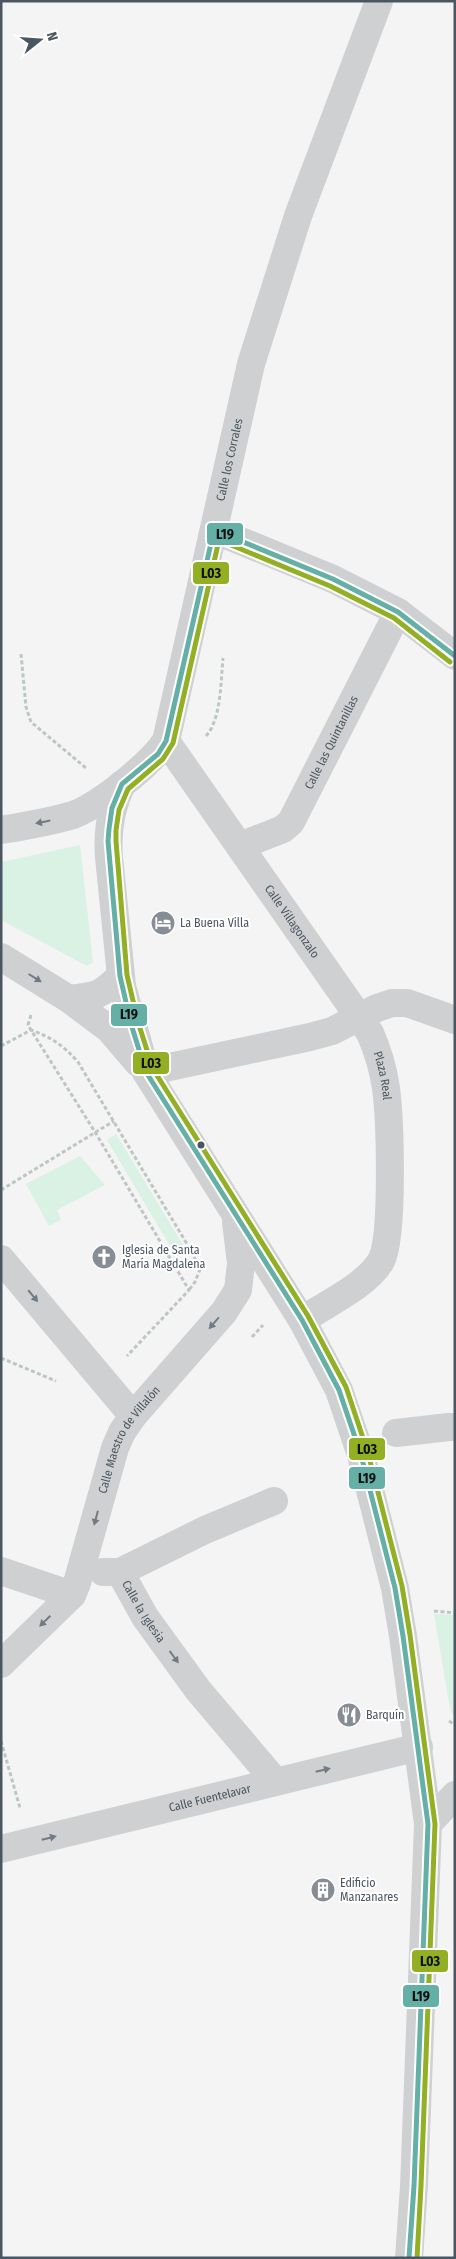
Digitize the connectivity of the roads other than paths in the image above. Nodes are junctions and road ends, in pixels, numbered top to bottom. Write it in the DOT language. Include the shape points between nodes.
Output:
graph roads {
  1 [pos="378,1"];
  2 [pos="214,530"];
  3 [pos="398,612"];
  4 [pos="455,656"];
  5 [pos="166,741"];
  6 [pos="122,784"];
  7 [pos="84,810"];
  8 [pos="109,829"];
  9 [pos="1,830"];
  10 [pos="240,846"];
  11 [pos="1,957"];
  12 [pos="120,976"];
  13 [pos="69,999"];
  14 [pos="358,1017"];
  15 [pos="455,1020"];
  16 [pos="146,1072"];
  17 [pos="234,1213"];
  18 [pos="1,1259"];
  19 [pos="238,1290"];
  20 [pos="292,1303"];
  21 [pos="133,1416"];
  22 [pos="452,1427"];
  23 [pos="396,1433"];
  24 [pos="274,1501"];
  25 [pos="82,1568"];
  26 [pos="1,1572"];
  27 [pos="120,1572"];
  28 [pos="72,1595"];
  29 [pos="1,1664"];
  30 [pos="419,1747"];
  31 [pos="275,1781"];
  32 [pos="455,1795"];
  33 [pos="428,1824"];
  34 [pos="1,1849"];
  35 [pos="409,2258"];
  1 -- 2 [label="street, Calle los Corrales" via="298,216 251,364"];
  2 -- 3 [label="street" via="333,579"];
  2 -- 5 [label="street, Calle los Corrales"];
  3 -- 4 [label="street"];
  3 -- 10 [label="street, Calle las Quintanillas" via="291,822 283,829"];
  5 -- 6 [label="street, Calle los Corrales" via="158,754"];
  5 -- 10 [label="street, Calle Villagonzalo"];
  6 -- 7 [label="street"];
  6 -- 8 [label="street, Calle los Corrales" via="112,808"];
  7 -- 8 [label="street" via="104,819"];
  7 -- 9 [label="street, one-way" via="57,820"];
  8 -- 12 [label="street, Calle los Corrales"];
  10 -- 14 [label="street, Calle Villagonzalo"];
  11 -- 13 [label="street, one-way"];
  12 -- 13 [label="street" via="106,991"];
  12 -- 16 [label="street, Calle los Corrales"];
  13 -- 16 [label="street" via="109,1028"];
  14 -- 15 [label="street" via="377,1008 407,1003"];
  14 -- 16 [label="street" via="310,1037"];
  14 -- 20 [label="street, Plaza Real" via="379,1053 386,1089 389,1212 385,1252 366,1278"];
  16 -- 17 [label="street, Calle los Corrales"];
  17 -- 19 [label="street, Calle Maestro de Villalón" via="240,1239"];
  17 -- 20 [label="street, Calle los Corrales"];
  18 -- 21 [label="street, one-way"];
  19 -- 20 [label="street" via="268,1284"];
  19 -- 21 [label="street, Calle Maestro de Villalón, one-way" via="224,1312"];
  20 -- 30 [label="street, Calle los Corrales" via="339,1390 361,1455 395,1588"];
  21 -- 25 [label="street, Calle Maestro de Villalón, one-way" via="115,1448"];
  22 -- 23 [label="street"];
  24 -- 27 [label="street, Calle la Iglesia" via="205,1530"];
  25 -- 27 [label="street" via="110,1574"];
  25 -- 28 [label="street, Calle Maestro de Villalón"];
  26 -- 28 [label="street"];
  27 -- 31 [label="street, Calle la Iglesia, one-way" via="145,1617 198,1690"];
  28 -- 29 [label="street, Calle Maestro de Villalón, one-way"];
  31 -- 30 [label="street, Calle Fuentelavar, one-way"];
  30 -- 33 [label="street, Calle los Corrales"];
  34 -- 31 [label="street, Calle Fuentelavar, one-way"];
  32 -- 33 [label="street"];
  33 -- 35 [label="street, Calle los Corrales"];
}
